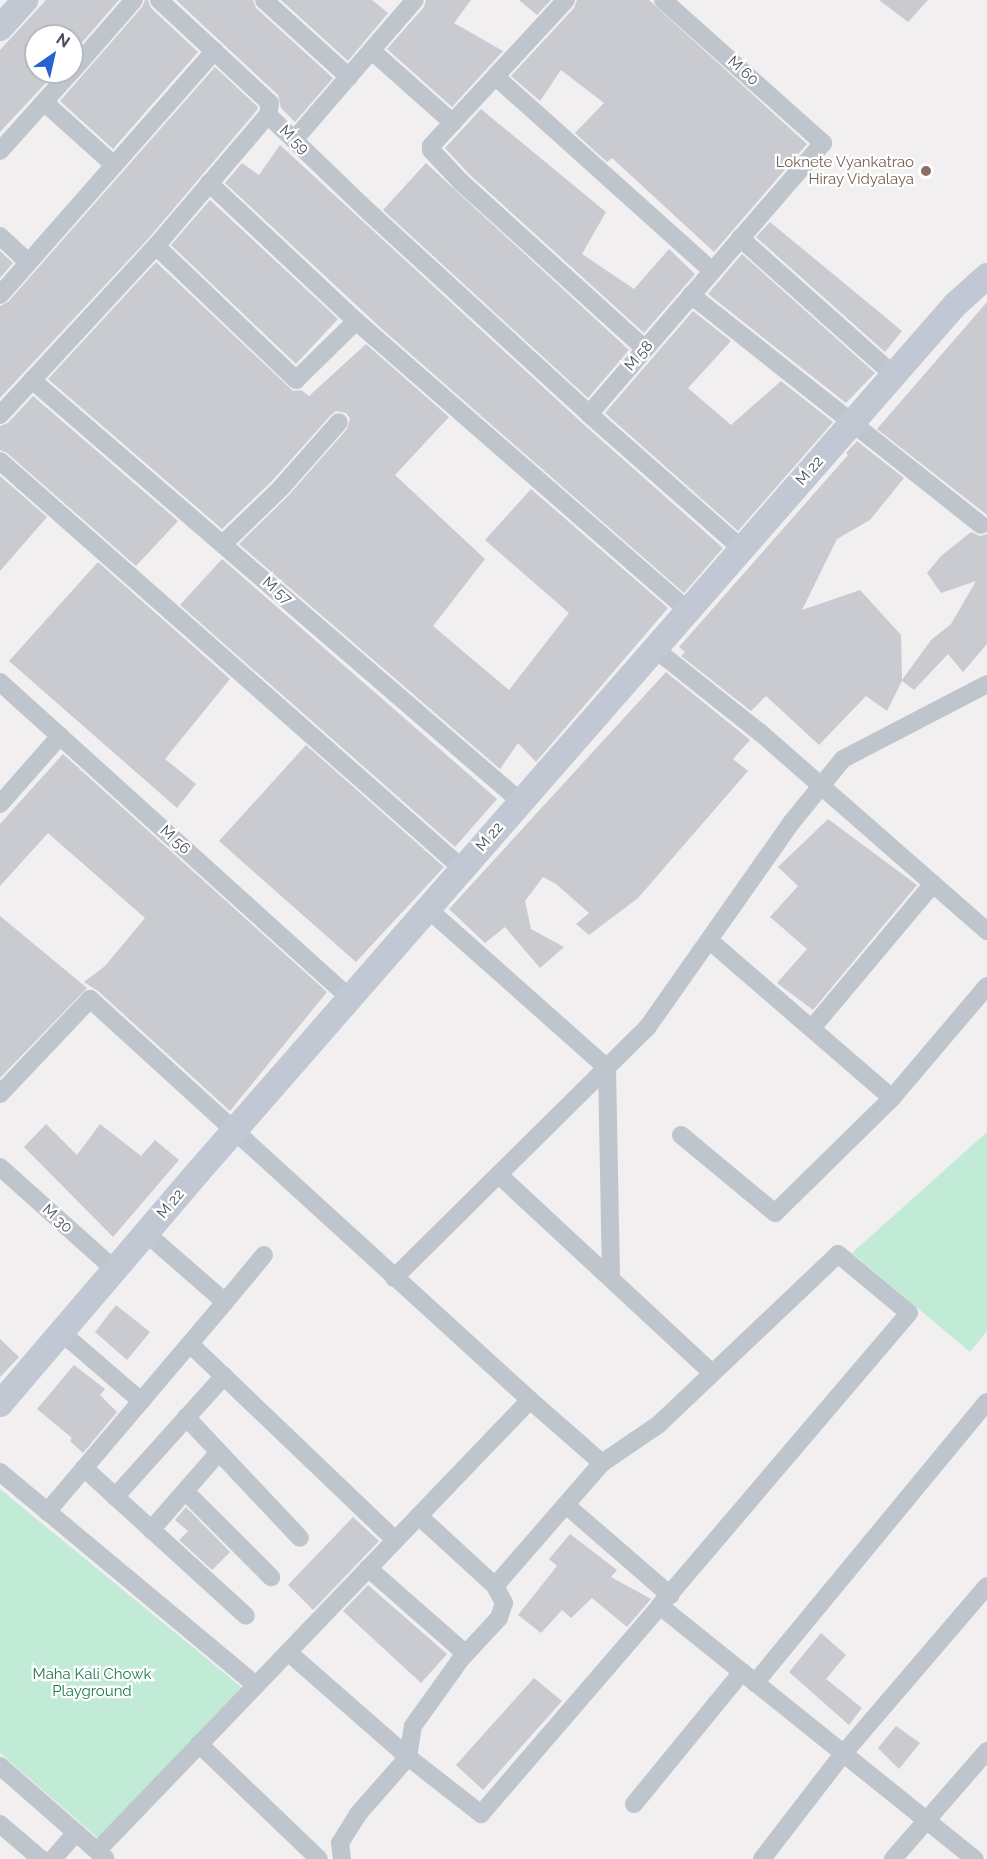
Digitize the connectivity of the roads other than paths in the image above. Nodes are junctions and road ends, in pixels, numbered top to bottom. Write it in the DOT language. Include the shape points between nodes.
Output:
graph roads {
  1 [pos="25,0"];
  2 [pos="135,0"];
  3 [pos="159,0"];
  4 [pos="264,0"];
  5 [pos="566,0"];
  6 [pos="663,0"];
  7 [pos="413,1"];
  8 [pos="0,28"];
  9 [pos="214,51"];
  10 [pos="372,51"];
  11 [pos="84,57"];
  12 [pos="495,76"];
  13 [pos="349,77"];
  14 [pos="60,84"];
  15 [pos="44,102"];
  16 [pos="268,115"];
  17 [pos="453,123"];
  18 [pos="294,140"];
  19 [pos="823,143"];
  20 [pos="0,151"];
  21 [pos="114,165"];
  22 [pos="209,183"];
  23 [pos="0,236"];
  24 [pos="740,238"];
  25 [pos="156,246"];
  26 [pos="28,262"];
  27 [pos="712,271"];
  28 [pos="987,276"];
  29 [pos="0,295"];
  30 [pos="691,295"];
  31 [pos="356,321"];
  32 [pos="645,349"];
  33 [pos="894,375"];
  34 [pos="32,380"];
  35 [pos="589,414"];
  36 [pos="0,416"];
  37 [pos="339,422"];
  38 [pos="852,423"];
  39 [pos="0,461"];
  40 [pos="981,525"];
  41 [pos="223,544"];
  42 [pos="742,549"];
  43 [pos="689,612"];
  44 [pos="656,649"];
  45 [pos="0,682"];
  46 [pos="987,684"];
  47 [pos="60,736"];
  48 [pos="821,787"];
  49 [pos="521,802"];
  50 [pos="0,804"];
  51 [pos="463,869"];
  52 [pos="933,884"];
  53 [pos="428,909"];
  54 [pos="987,931"];
  55 [pos="710,941"];
  56 [pos="987,986"];
  57 [pos="350,998"];
  58 [pos="812,1028"];
  59 [pos="607,1068"];
  60 [pos="0,1094"];
  61 [pos="892,1098"];
  62 [pos="235,1130"];
  63 [pos="681,1135"];
  64 [pos="0,1167"];
  65 [pos="499,1175"];
  66 [pos="146,1233"];
  67 [pos="264,1255"];
  68 [pos="115,1270"];
  69 [pos="394,1278"];
  70 [pos="611,1278"];
  71 [pos="225,1302"];
  72 [pos="62,1332"];
  73 [pos="190,1344"];
  74 [pos="711,1372"];
  75 [pos="224,1376"];
  76 [pos="530,1400"];
  77 [pos="141,1401"];
  78 [pos="987,1402"];
  79 [pos="0,1404"];
  80 [pos="186,1417"];
  81 [pos="219,1452"];
  82 [pos="602,1463"];
  83 [pos="84,1468"];
  84 [pos="0,1472"];
  85 [pos="185,1491"];
  86 [pos="115,1497"];
  87 [pos="566,1505"];
  88 [pos="47,1512"];
  89 [pos="419,1516"];
  90 [pos="151,1530"];
  91 [pos="300,1538"];
  92 [pos="395,1540"];
  93 [pos="368,1568"];
  94 [pos="271,1576"];
  95 [pos="495,1586"];
  96 [pos="987,1586"];
  97 [pos="665,1601"];
  98 [pos="246,1616"];
  99 [pos="288,1652"];
  100 [pos="466,1654"];
  101 [pos="749,1678"];
  102 [pos="256,1685"];
  103 [pos="199,1744"];
  104 [pos="987,1751"];
  105 [pos="843,1754"];
  106 [pos="408,1757"];
  107 [pos="0,1766"];
  108 [pos="634,1804"];
  109 [pos="928,1822"];
  110 [pos="0,1824"];
  111 [pos="76,1833"];
  112 [pos="101,1855"];
  113 [pos="41,1859"];
  114 [pos="53,1859"];
  115 [pos="319,1859"];
  116 [pos="342,1859"];
  117 [pos="762,1859"];
  118 [pos="893,1859"];
  119 [pos="975,1859"];
  1 -- 8 [label="street"];
  2 -- 11 [label="street"];
  3 -- 9 [label="street"];
  4 -- 13 [label="street"];
  5 -- 12 [label="street"];
  6 -- 19 [label="street, M 60"];
  7 -- 10 [label="street"];
  9 -- 16 [label="street" via="270,103"];
  9 -- 21 [label="street"];
  10 -- 13 [label="street"];
  10 -- 17 [label="street"];
  12 -- 17 [label="street"];
  12 -- 27 [label="street"];
  13 -- 18 [label="street"];
  14 -- 15 [label="street"];
  15 -- 20 [label="street"];
  15 -- 21 [label="street"];
  16 -- 18 [label="street, M 59"];
  16 -- 22 [label="street, M 59"];
  17 -- 32 [label="street" via="431,146 432,153"];
  18 -- 35 [label="street, M 59"];
  19 -- 24 [label="street, M 58"];
  21 -- 26 [label="street"];
  22 -- 25 [label="street, M 59"];
  22 -- 31 [label="street"];
  23 -- 26 [label="street"];
  24 -- 27 [label="street, M 58"];
  24 -- 33 [label="street"];
  25 -- 31 [label="street" via="296,380"];
  25 -- 34 [label="street, M 59"];
  26 -- 29 [label="street"];
  27 -- 30 [label="street, M 58"];
  28 -- 33 [label="street, M 22" via="955,305"];
  30 -- 32 [label="street, M 58"];
  30 -- 38 [label="street"];
  31 -- 43 [label="street"];
  32 -- 35 [label="street, M 58"];
  33 -- 38 [label="street, M 22"];
  34 -- 36 [label="street, M 59"];
  34 -- 41 [label="street, M 57"];
  35 -- 42 [label="street"];
  37 -- 41 [label="street" via="280,489"];
  38 -- 40 [label="street"];
  38 -- 42 [label="street, M 22"];
  39 -- 51 [label="street"];
  41 -- 49 [label="street, M 57"];
  42 -- 43 [label="street, M 22"];
  43 -- 44 [label="street, M 22"];
  44 -- 48 [label="street"];
  44 -- 49 [label="street, M 22"];
  45 -- 47 [label="street, M 56"];
  46 -- 48 [label="street" via="843,759"];
  47 -- 50 [label="street"];
  47 -- 57 [label="street, M 56"];
  48 -- 52 [label="street"];
  48 -- 55 [label="street" via="791,823"];
  49 -- 51 [label="street, M 22"];
  51 -- 53 [label="street, M 22"];
  52 -- 54 [label="street"];
  52 -- 58 [label="street"];
  53 -- 57 [label="street, M 22"];
  53 -- 59 [label="street"];
  55 -- 58 [label="street"];
  55 -- 59 [label="street" via="647,1028"];
  56 -- 61 [label="street"];
  57 -- 62 [label="street, M 22"];
  58 -- 61 [label="street"];
  59 -- 65 [label="street"];
  59 -- 70 [label="street"];
  60 -- 62 [label="street" via="90,999"];
  61 -- 63 [label="street" via="776,1213"];
  62 -- 66 [label="street, M 22"];
  62 -- 69 [label="street"];
  64 -- 68 [label="street, M 30"];
  65 -- 69 [label="street"];
  65 -- 70 [label="street"];
  66 -- 68 [label="street, M 22"];
  66 -- 71 [label="street"];
  67 -- 71 [label="street"];
  68 -- 72 [label="street, M 22"];
  69 -- 76 [label="street"];
  70 -- 74 [label="street"];
  71 -- 73 [label="street"];
  72 -- 77 [label="street"];
  72 -- 79 [label="street, M 22"];
  73 -- 75 [label="street"];
  73 -- 77 [label="street"];
  74 -- 82 [label="street" via="658,1425"];
  74 -- 97 [label="street" via="838,1254 909,1314"];
  75 -- 80 [label="street"];
  75 -- 92 [label="street"];
  76 -- 82 [label="street"];
  76 -- 89 [label="street"];
  77 -- 83 [label="street"];
  78 -- 101 [label="street"];
  80 -- 81 [label="street"];
  80 -- 86 [label="street"];
  81 -- 85 [label="street"];
  81 -- 91 [label="street"];
  82 -- 87 [label="street"];
  83 -- 86 [label="street"];
  83 -- 88 [label="street"];
  84 -- 88 [label="street"];
  85 -- 90 [label="street"];
  85 -- 94 [label="street"];
  86 -- 90 [label="street"];
  87 -- 95 [label="street"];
  87 -- 97 [label="street"];
  88 -- 102 [label="street"];
  89 -- 92 [label="street"];
  89 -- 95 [label="street"];
  90 -- 98 [label="street"];
  92 -- 93 [label="street"];
  93 -- 99 [label="street"];
  93 -- 100 [label="street"];
  95 -- 100 [label="street" via="504,1609"];
  96 -- 105 [label="street"];
  97 -- 101 [label="street"];
  97 -- 106 [label="street" via="481,1814"];
  99 -- 102 [label="street"];
  99 -- 106 [label="street"];
  100 -- 106 [label="street" via="413,1726"];
  101 -- 105 [label="street"];
  101 -- 108 [label="street"];
  102 -- 103 [label="street"];
  103 -- 112 [label="street"];
  103 -- 115 [label="street"];
  104 -- 109 [label="street"];
  105 -- 109 [label="street"];
  105 -- 117 [label="street"];
  106 -- 116 [label="street" via="358,1814 340,1843"];
  107 -- 111 [label="street"];
  109 -- 118 [label="street"];
  109 -- 119 [label="street"];
  110 -- 113 [label="street"];
  111 -- 112 [label="street"];
  111 -- 114 [label="street"];
}
